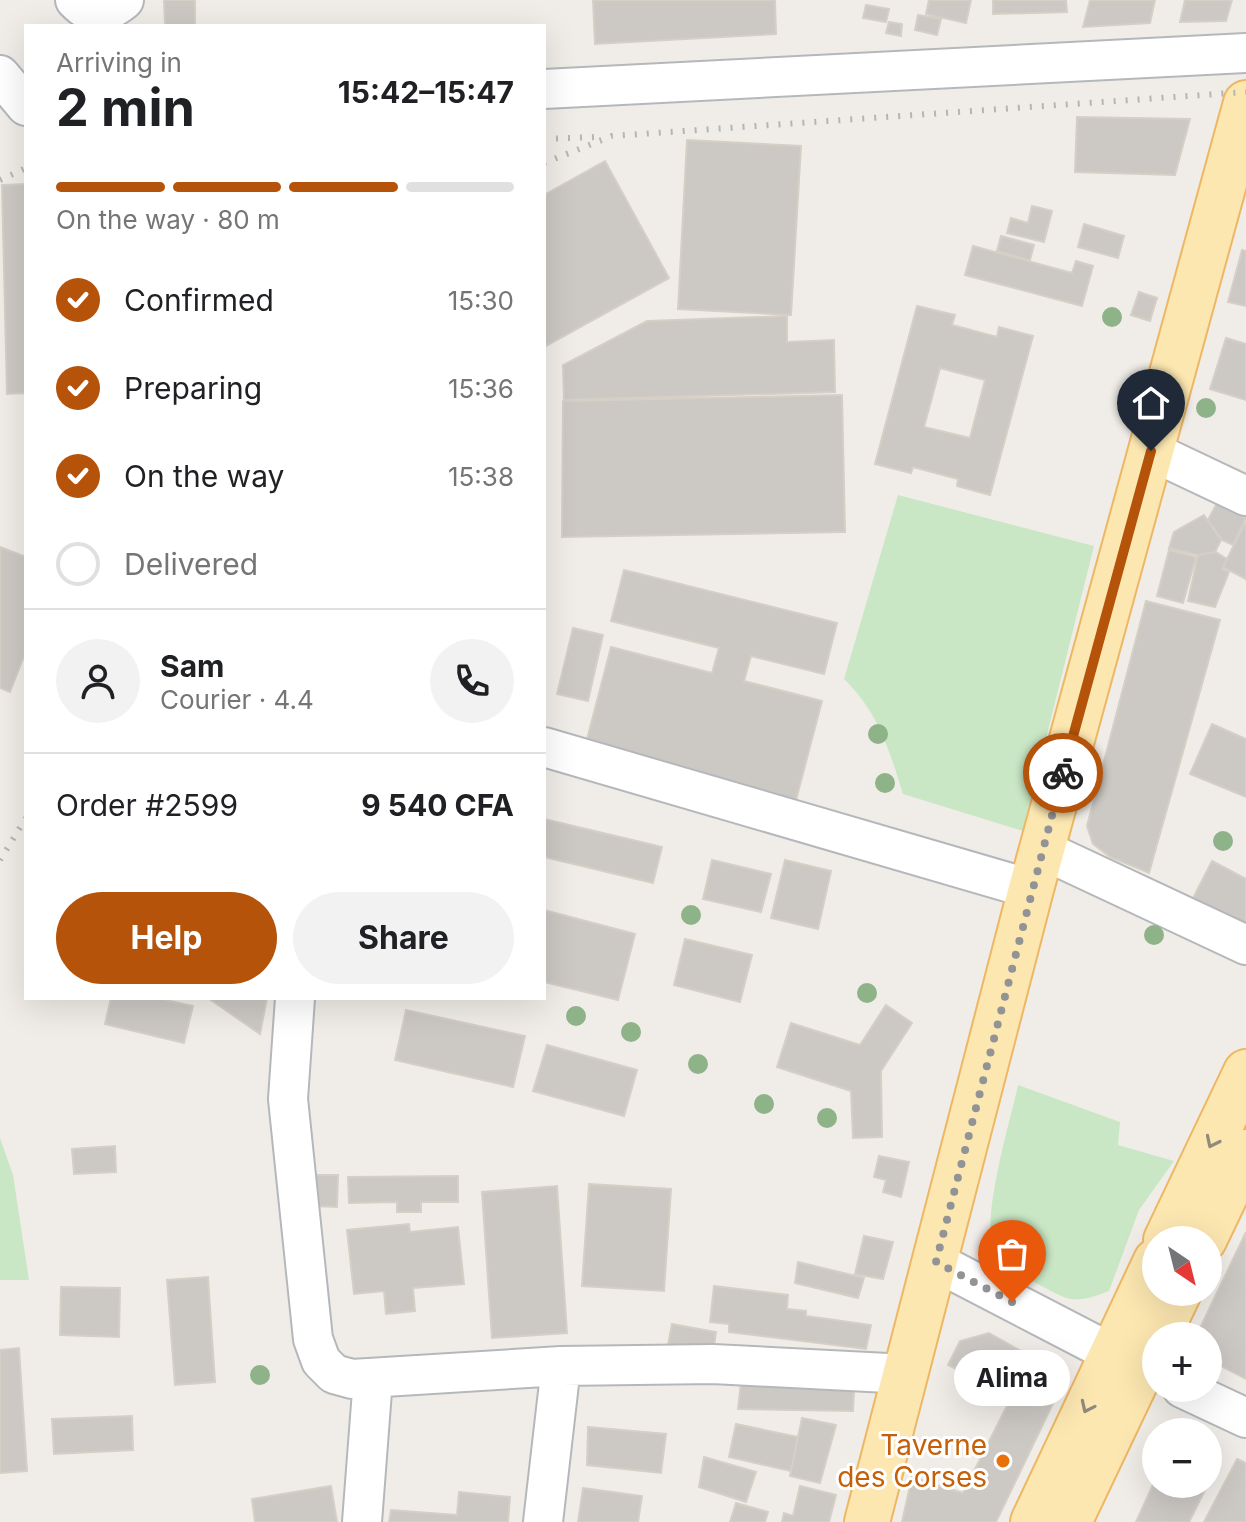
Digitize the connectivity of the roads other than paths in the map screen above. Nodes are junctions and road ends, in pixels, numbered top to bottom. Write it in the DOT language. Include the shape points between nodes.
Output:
graph roads {
  1 [pos="124,0"];
  2 [pos="72,10"];
  3 [pos="1246,53"];
  4 [pos="546,89"];
  5 [pos="1246,103"];
  6 [pos="1151,451"];
  7 [pos="1246,496"];
  8 [pos="546,747"];
  9 [pos="1036,869"];
  10 [pos="1246,945"];
  11 [pos="295,1000"];
  12 [pos="1246,1072"];
  13 [pos="1246,1152"];
  14 [pos="1173,1226"];
  15 [pos="1211,1226"];
  16 [pos="936,1262"];
  17 [pos="1142,1354"];
  18 [pos="1142,1360"];
  19 [pos="561,1366"];
  20 [pos="907,1374"];
  21 [pos="373,1378"];
  22 [pos="1212,1402"];
  23 [pos="1246,1418"];
  24 [pos="1055,1513"];
  25 [pos="362,1522"];
  26 [pos="543,1522"];
  27 [pos="867,1522"];
  1 -- 2 [label="street" via="103,15"];
  3 -- 4 [label="street"];
  5 -- 6 [label="main road"];
  6 -- 7 [label="street"];
  6 -- 9 [label="main road"];
  8 -- 9 [label="street"];
  9 -- 10 [label="street"];
  9 -- 16 [label="main road"];
  11 -- 21 [label="street" via="288,1099 313,1339 321,1361 334,1374"];
  12 -- 14 [label="main road, one-way"];
  13 -- 15 [label="main road"];
  16 -- 17 [label="street"];
  16 -- 20 [label="main road"];
  18 -- 24 [label="main road"];
  19 -- 20 [label="street" via="713,1364"];
  19 -- 21 [label="street"];
  19 -- 26 [label="street"];
  20 -- 27 [label="main road"];
  21 -- 25 [label="street"];
  22 -- 23 [label="street"];
}
